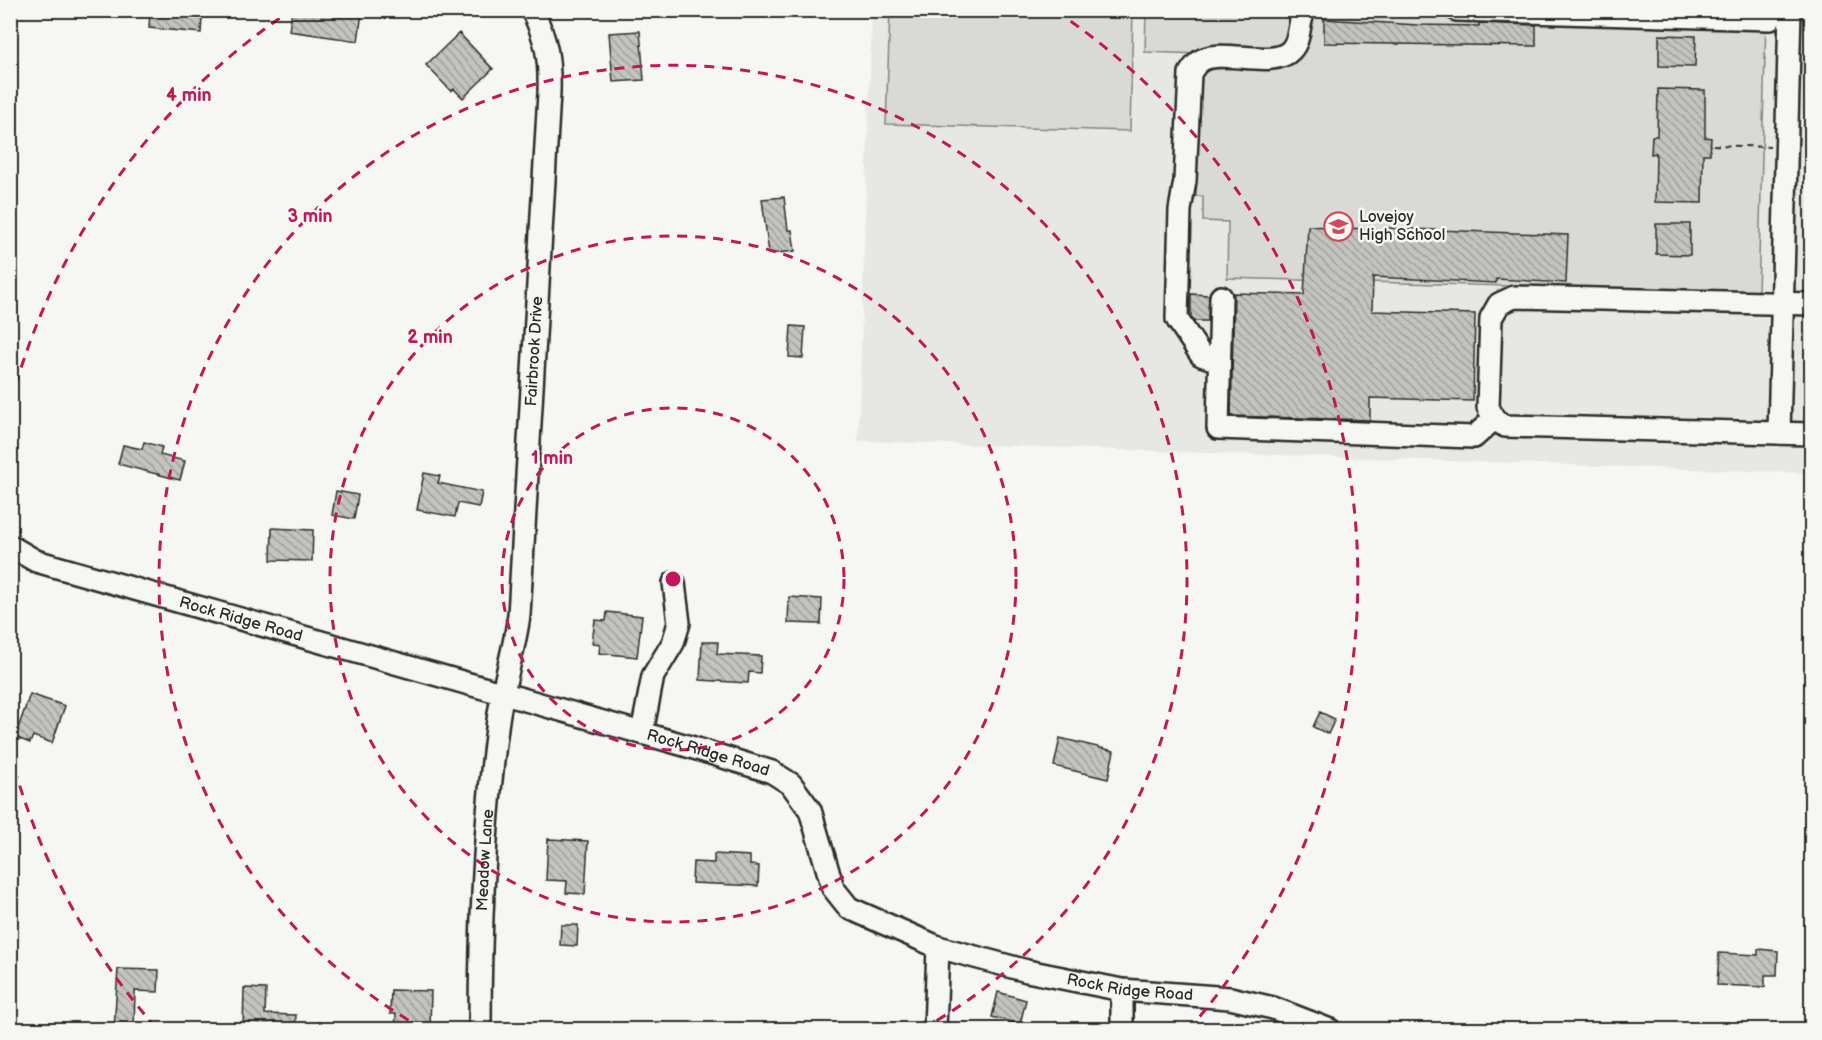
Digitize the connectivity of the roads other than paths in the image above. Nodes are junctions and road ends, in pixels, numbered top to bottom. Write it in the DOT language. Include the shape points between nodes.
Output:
graph roads {
  1 [pos="531,10"];
  2 [pos="1305,10"];
  3 [pos="1457,10"];
  4 [pos="1790,10"];
  5 [pos="1770,19"];
  6 [pos="1221,297"];
  7 [pos="1783,303"];
  8 [pos="1812,304"];
  9 [pos="1219,361"];
  10 [pos="1494,419"];
  11 [pos="1779,433"];
  12 [pos="1812,434"];
  13 [pos="10,546"];
  14 [pos="674,583"];
  15 [pos="503,694"];
  16 [pos="642,733"];
  17 [pos="938,947"];
  18 [pos="1122,990"];
  19 [pos="480,1029"];
  20 [pos="935,1029"];
  21 [pos="1122,1029"];
  22 [pos="1330,1029"];
  1 -- 15 [label="street, Fairbrook Drive" via="543,32 550,69 519,615"];
  2 -- 9 [label="street" via="1300,18 1298,40 1290,52 1271,58 1211,57 1200,61 1190,73 1177,319 1201,355"];
  3 -- 5 [label="street"];
  4 -- 7 [label="street"];
  6 -- 9 [label="street"];
  7 -- 8 [label="street"];
  7 -- 10 [label="street" via="1506,299 1491,318 1488,407"];
  7 -- 11 [label="street"];
  9 -- 10 [label="street" via="1218,428 1474,437"];
  10 -- 11 [label="street" via="1505,426"];
  11 -- 12 [label="street"];
  13 -- 15 [label="street, Rock Ridge Road" via="36,561"];
  14 -- 16 [label="street" via="680,623 674,643 653,676"];
  15 -- 16 [label="street, Rock Ridge Road"];
  15 -- 19 [label="street, Meadow Lane" via="486,846"];
  16 -- 17 [label="street, Rock Ridge Road" via="772,772 791,784 810,810 833,888 849,908"];
  17 -- 18 [label="street, Rock Ridge Road" via="1027,971"];
  17 -- 20 [label="street"];
  18 -- 21 [label="street"];
  18 -- 22 [label="street, Rock Ridge Road" via="1230,998 1273,1008"];
}
